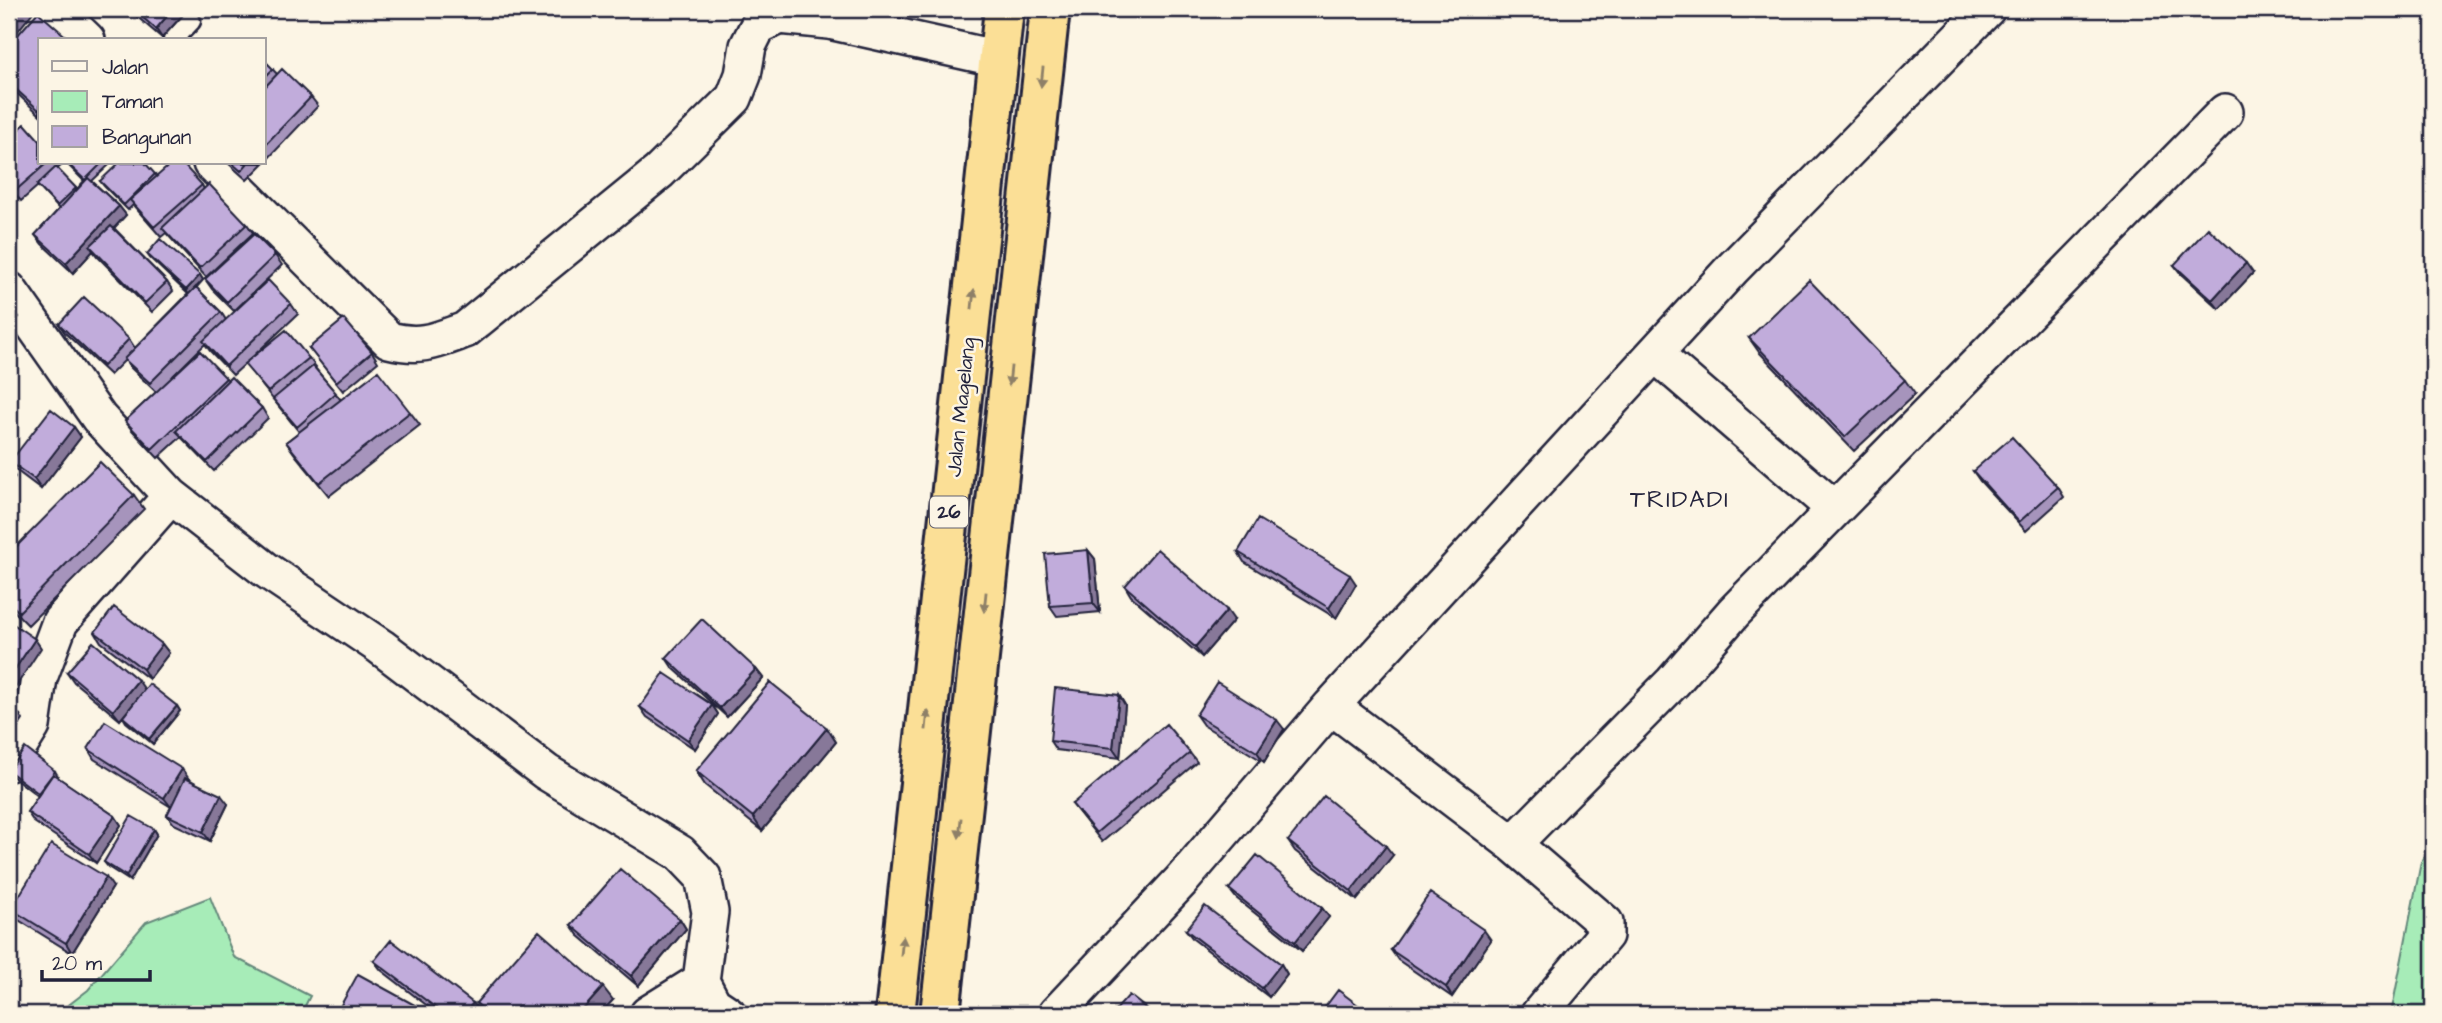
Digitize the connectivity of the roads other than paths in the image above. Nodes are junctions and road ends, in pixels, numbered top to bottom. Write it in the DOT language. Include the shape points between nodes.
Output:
graph roads {
  1 [pos="55,9"];
  2 [pos="1004,9"];
  3 [pos="1049,9"];
  4 [pos="1987,9"];
  5 [pos="191,21"];
  6 [pos="85,38"];
  7 [pos="175,38"];
  8 [pos="999,59"];
  9 [pos="2225,112"];
  10 [pos="212,164"];
  11 [pos="9,290"];
  12 [pos="1655,354"];
  13 [pos="171,496"];
  14 [pos="1835,509"];
  15 [pos="1331,706"];
  16 [pos="9,763"];
  17 [pos="1513,844"];
  18 [pos="701,981"];
  19 [pos="648,1014"];
  20 [pos="728,1014"];
  21 [pos="895,1014"];
  22 [pos="940,1014"];
  23 [pos="1056,1014"];
  24 [pos="1539,1014"];
  1 -- 6 [label="street"];
  2 -- 8 [label="highway, Jalan Magelang / 26"];
  3 -- 22 [label="highway, 26, one-way"];
  4 -- 12 [label="street"];
  5 -- 7 [label="lane"];
  8 -- 10 [label="street" via="829,21 780,16 758,26 734,98 659,172 465,330 411,346 389,340"];
  21 -- 8 [label="highway, Jalan Magelang / 26, one-way"];
  9 -- 14 [label="street"];
  11 -- 13 [label="street" via="99,418"];
  12 -- 14 [label="street"];
  12 -- 15 [label="street"];
  13 -- 16 [label="street" via="60,622 39,678 32,726"];
  13 -- 18 [label="street" via="546,772 680,853 702,877 710,912"];
  14 -- 17 [label="street"];
  15 -- 17 [label="street"];
  15 -- 23 [label="street" via="1181,881"];
  17 -- 24 [label="street" via="1607,929"];
  18 -- 19 [label="street"];
  18 -- 20 [label="street" via="713,1003"];
}
